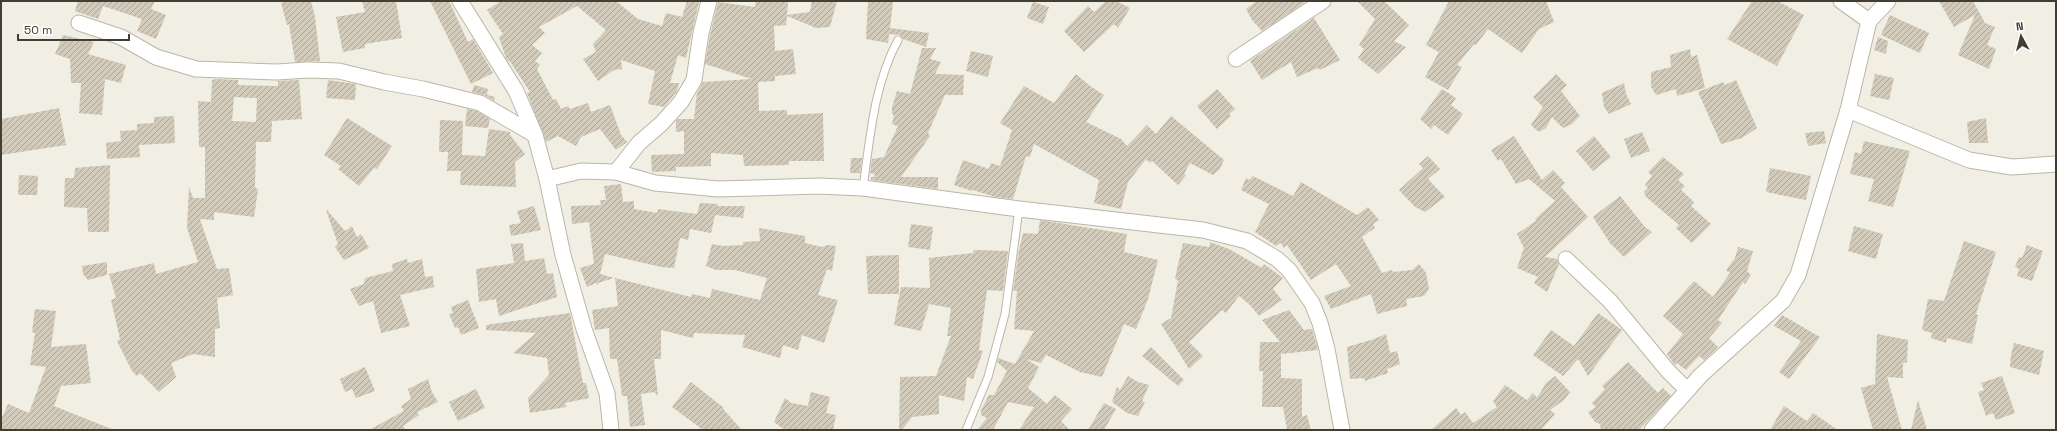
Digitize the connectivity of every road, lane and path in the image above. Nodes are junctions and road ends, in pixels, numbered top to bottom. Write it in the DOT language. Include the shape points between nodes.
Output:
graph roads {
  1 [pos="460,1"];
  2 [pos="709,1"];
  3 [pos="1322,1"];
  4 [pos="1841,1"];
  5 [pos="1888,1"];
  6 [pos="1869,20"];
  7 [pos="79,23"];
  8 [pos="898,40"];
  9 [pos="1236,59"];
  10 [pos="1848,110"];
  11 [pos="535,135"];
  12 [pos="2056,164"];
  13 [pos="616,172"];
  14 [pos="548,178"];
  15 [pos="863,188"];
  16 [pos="1019,209"];
  17 [pos="1566,259"];
  18 [pos="1687,390"];
  19 [pos="611,430"];
  20 [pos="966,430"];
  21 [pos="1342,430"];
  22 [pos="1652,430"];
  1 -- 11 [label="street" via="516,91"];
  2 -- 13 [label="street" via="694,80 680,102 661,124 639,143"];
  3 -- 9 [label="street"];
  4 -- 6 [label="street"];
  5 -- 6 [label="street"];
  6 -- 10 [label="street"];
  7 -- 11 [label="street" via="121,37 156,57 196,69 339,71 423,88 480,103"];
  8 -- 15 [label="lane" via="888,59 877,102"];
  10 -- 12 [label="street" via="1969,160 2012,167"];
  10 -- 18 [label="street" via="1816,218 1791,288 1783,301 1755,324"];
  11 -- 14 [label="street"];
  13 -- 14 [label="street" via="580,171"];
  13 -- 15 [label="street" via="656,183 718,189 819,186"];
  14 -- 19 [label="street" via="563,255 584,329 607,393"];
  15 -- 16 [label="street"];
  16 -- 20 [label="lane" via="1005,314 988,377"];
  16 -- 21 [label="street" via="1203,230 1247,241 1277,259 1300,284 1312,303 1320,323"];
  17 -- 18 [label="street" via="1610,300 1668,371"];
  18 -- 22 [label="street"];
}
